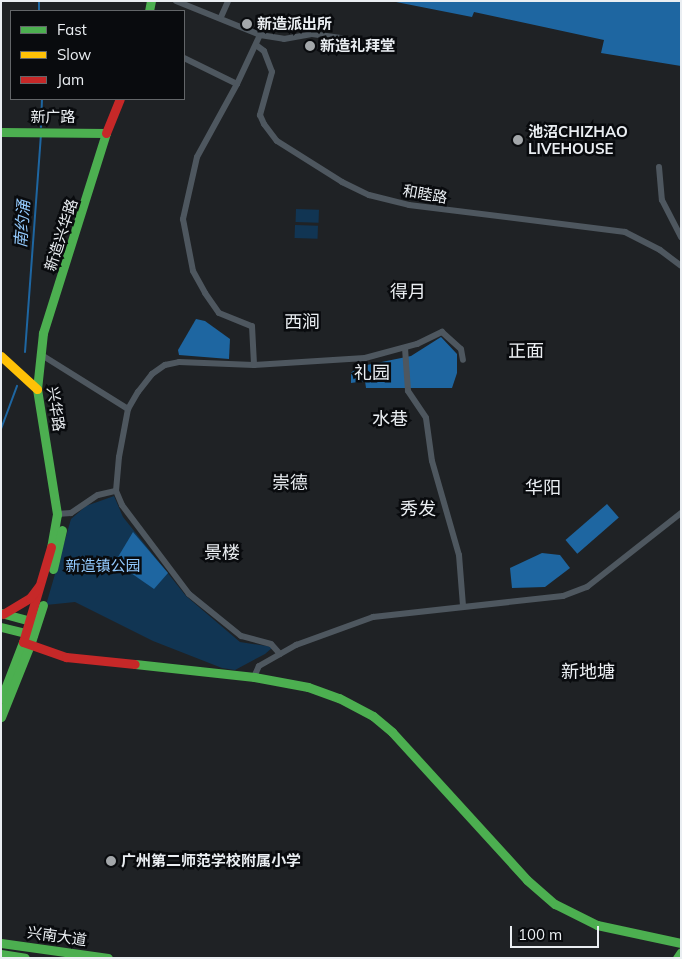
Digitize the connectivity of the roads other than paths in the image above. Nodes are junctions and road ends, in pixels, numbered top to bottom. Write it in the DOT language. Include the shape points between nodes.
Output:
graph roads {
  1 [pos="176,1"];
  2 [pos="228,1"];
  3 [pos="221,17"];
  4 [pos="260,35"];
  5 [pos="341,38"];
  6 [pos="256,45"];
  7 [pos="185,58"];
  8 [pos="237,84"];
  9 [pos="120,100"];
  10 [pos="1,132"];
  11 [pos="106,133"];
  12 [pos="659,167"];
  13 [pos="681,237"];
  14 [pos="681,266"];
  15 [pos="405,348"];
  16 [pos="1,349"];
  17 [pos="40,354"];
  18 [pos="1,356"];
  19 [pos="463,360"];
  20 [pos="254,365"];
  21 [pos="37,386"];
  22 [pos="128,410"];
  23 [pos="116,491"];
  24 [pos="681,513"];
  25 [pos="60,514"];
  26 [pos="43,582"];
  27 [pos="464,606"];
  28 [pos="2,614"];
  29 [pos="34,622"];
  30 [pos="1,627"];
  31 [pos="28,639"];
  32 [pos="280,654"];
  33 [pos="254,676"];
  34 [pos="1,698"];
  35 [pos="1,717"];
  36 [pos="1,943"];
  37 [pos="681,943"];
  38 [pos="681,952"];
  39 [pos="1,954"];
  40 [pos="26,958"];
  41 [pos="108,958"];
  42 [pos="678,958"];
  1 -- 3 [label="street"];
  2 -- 3 [label="street"];
  3 -- 4 [label="street"];
  4 -- 5 [label="street" via="284,39 312,34"];
  4 -- 6 [label="street"];
  6 -- 8 [label="street"];
  6 -- 14 [label="street, 和睦路" via="264,51 272,72 260,115 264,124 277,141 342,182 369,195 410,205 625,232 660,250"];
  7 -- 8 [label="street"];
  8 -- 20 [label="street" via="197,157 183,219 193,270 205,293 220,313 252,326"];
  9 -- 11 [label="main road, 新造兴华路"];
  10 -- 11 [label="main road, 新广路"];
  11 -- 17 [label="main road, 新造兴华路" via="43,332"];
  12 -- 13 [label="street" via="662,200"];
  15 -- 19 [label="street" via="442,332 461,349"];
  15 -- 20 [label="street" via="365,358"];
  15 -- 27 [label="street" via="408,391 426,418 432,461 459,555"];
  16 -- 21 [label="main road"];
  17 -- 21 [label="main road, 新造兴华路"];
  17 -- 22 [label="street"];
  18 -- 21 [label="main road"];
  20 -- 22 [label="street" via="179,362 165,365 152,374"];
  21 -- 25 [label="main road, 兴华路"];
  22 -- 23 [label="street"];
  23 -- 25 [label="street" via="98,495"];
  23 -- 32 [label="street" via="122,505 189,594 241,636 270,644"];
  24 -- 27 [label="street" via="587,587 563,596"];
  25 -- 26 [label="main road, 兴华路"];
  25 -- 29 [label="main road, 兴华路" via="58,553"];
  26 -- 28 [label="main road" via="30,598"];
  26 -- 29 [label="main road, 兴华路"];
  27 -- 32 [label="street" via="373,617"];
  28 -- 29 [label="main road"];
  29 -- 31 [label="main road, 兴华路"];
  30 -- 31 [label="main road"];
  31 -- 33 [label="main road" via="74,659"];
  31 -- 34 [label="main road"];
  31 -- 35 [label="main road"];
  32 -- 33 [label="street" via="259,666"];
  33 -- 37 [label="main road" via="318,690 373,716 406,746 528,880 565,911 603,927"];
  36 -- 41 [label="main road, 兴南大道"];
  38 -- 42 [label="main road"];
  39 -- 40 [label="main road"];
}
